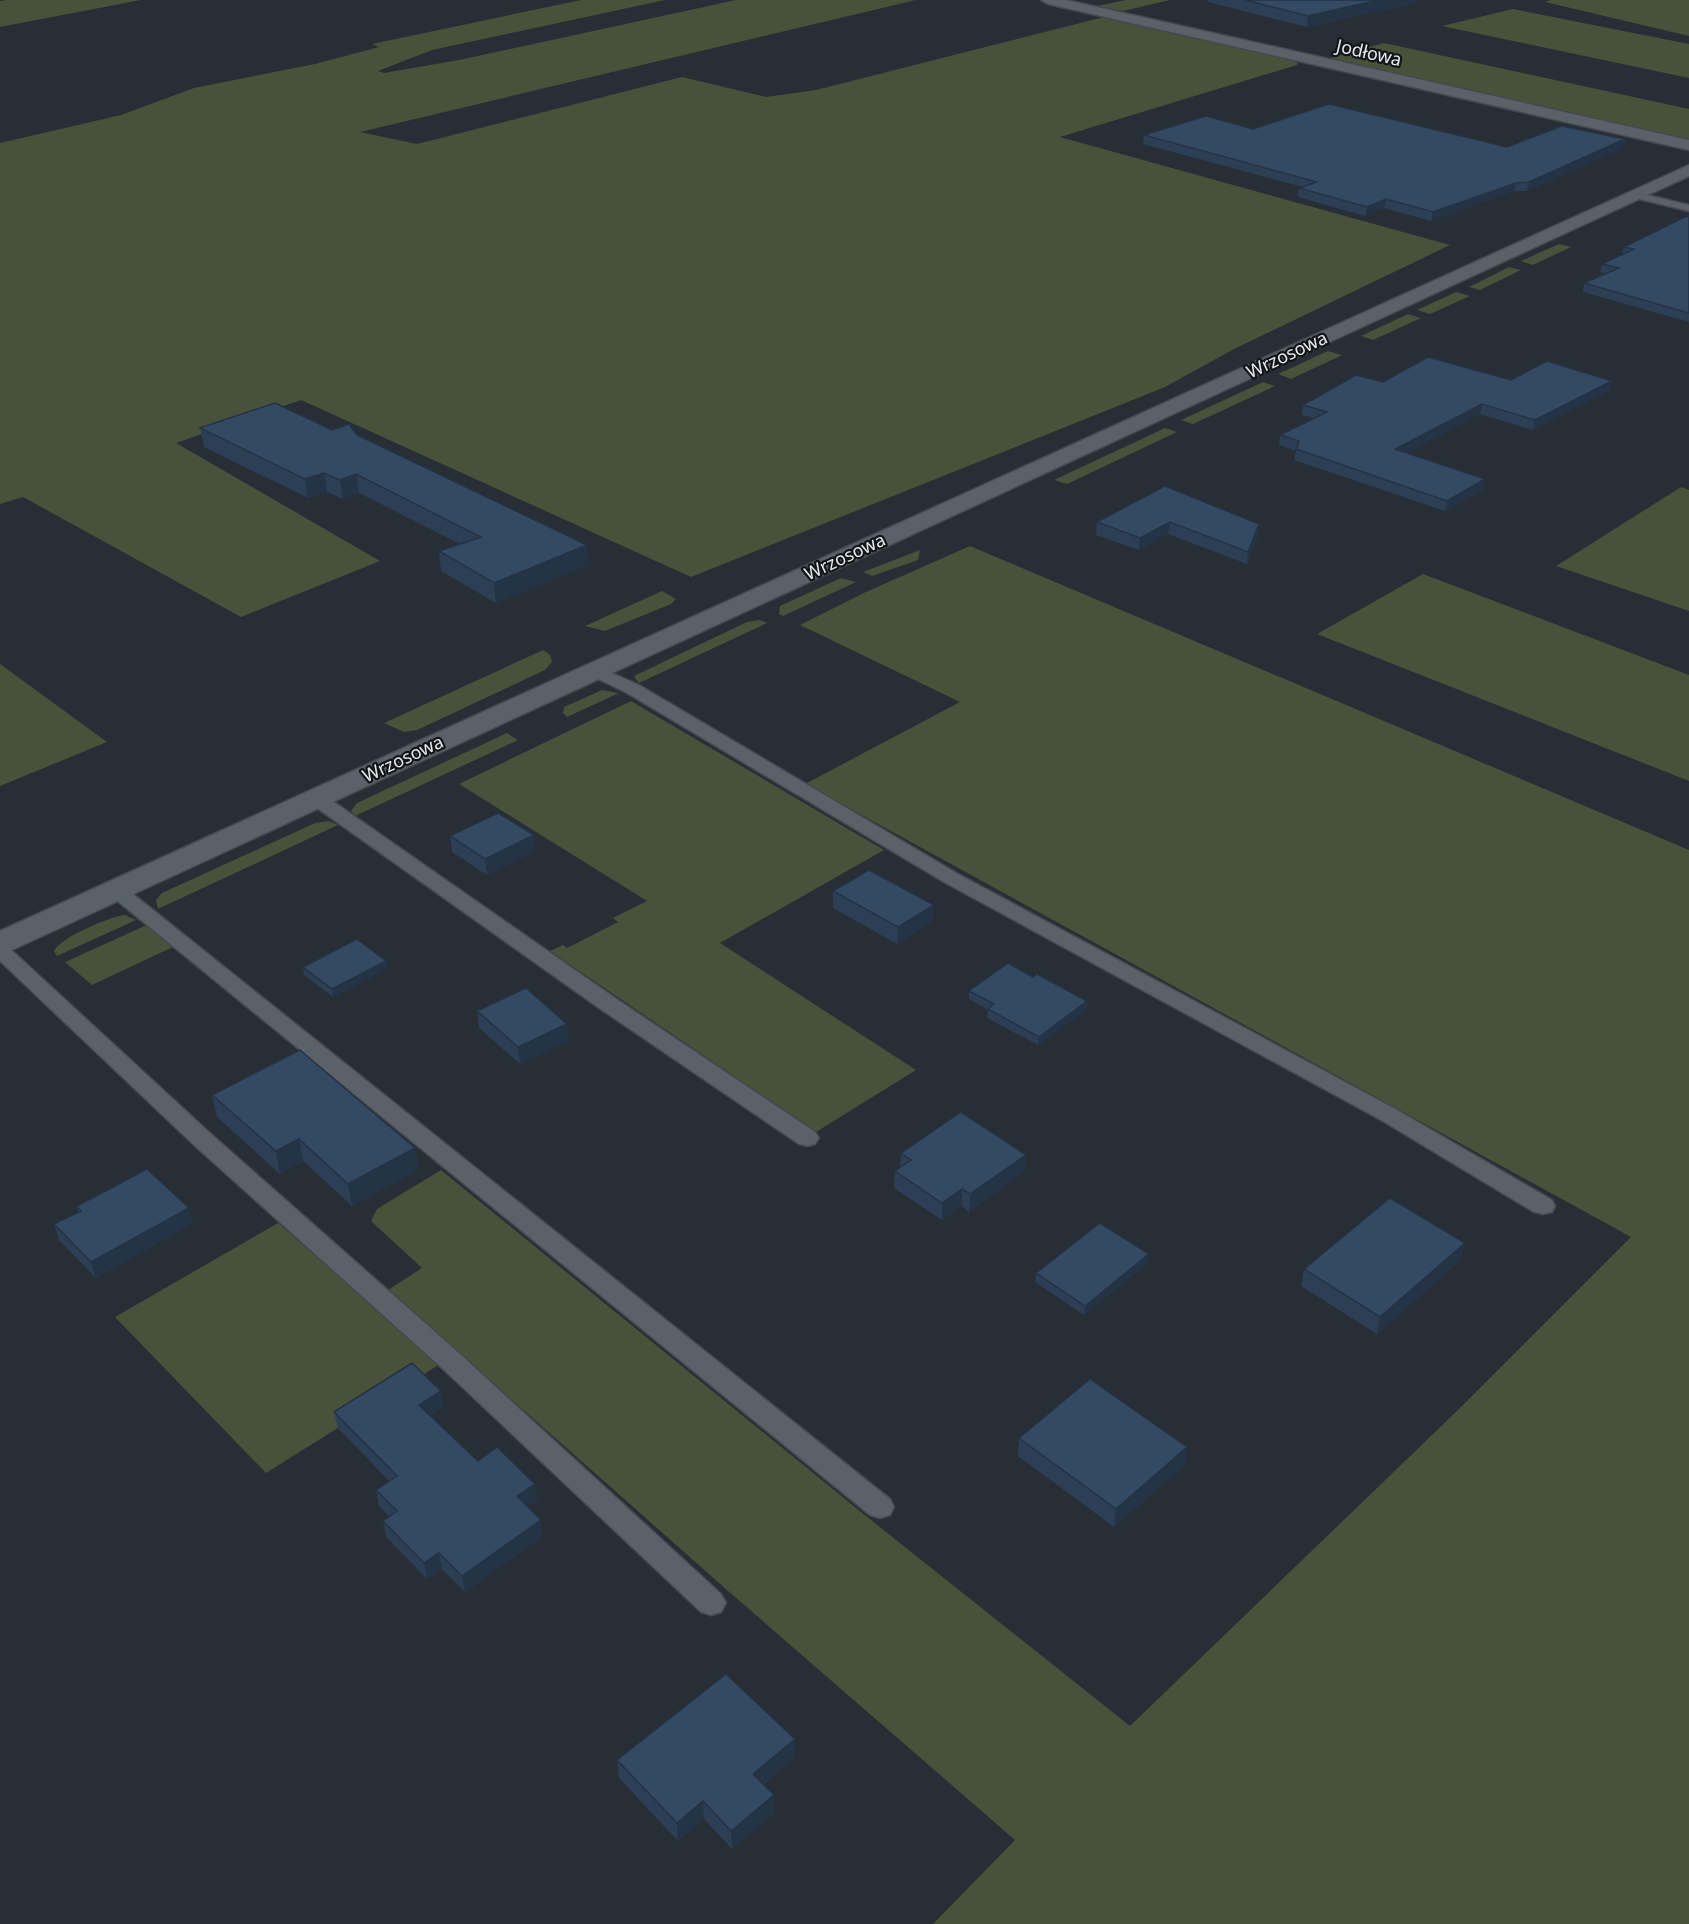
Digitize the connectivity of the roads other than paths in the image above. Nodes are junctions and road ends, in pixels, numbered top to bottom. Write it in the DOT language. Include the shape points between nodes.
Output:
graph roads {
  1 [pos="1048,0"];
  2 [pos="1686,147"];
  3 [pos="1689,170"];
  4 [pos="1635,195"];
  5 [pos="1689,208"];
  6 [pos="596,671"];
  7 [pos="317,799"];
  8 [pos="116,890"];
  9 [pos="0,944"];
  10 [pos="0,950"];
  11 [pos="807,1138"];
  12 [pos="1543,1206"];
  13 [pos="880,1507"];
  14 [pos="711,1603"];
  1 -- 2 [label="main road, Jodłowa"];
  3 -- 4 [label="main road, Wrzosowa"];
  4 -- 5 [label="lane"];
  4 -- 6 [label="main road, Wrzosowa"];
  6 -- 7 [label="main road, Wrzosowa"];
  6 -- 12 [label="lane" via="633,689 951,878 1389,1115"];
  7 -- 8 [label="main road, Wrzosowa"];
  7 -- 11 [label="lane"];
  8 -- 9 [label="main road, Wrzosowa"];
  8 -- 13 [label="lane"];
  10 -- 14 [label="lane"];
}
